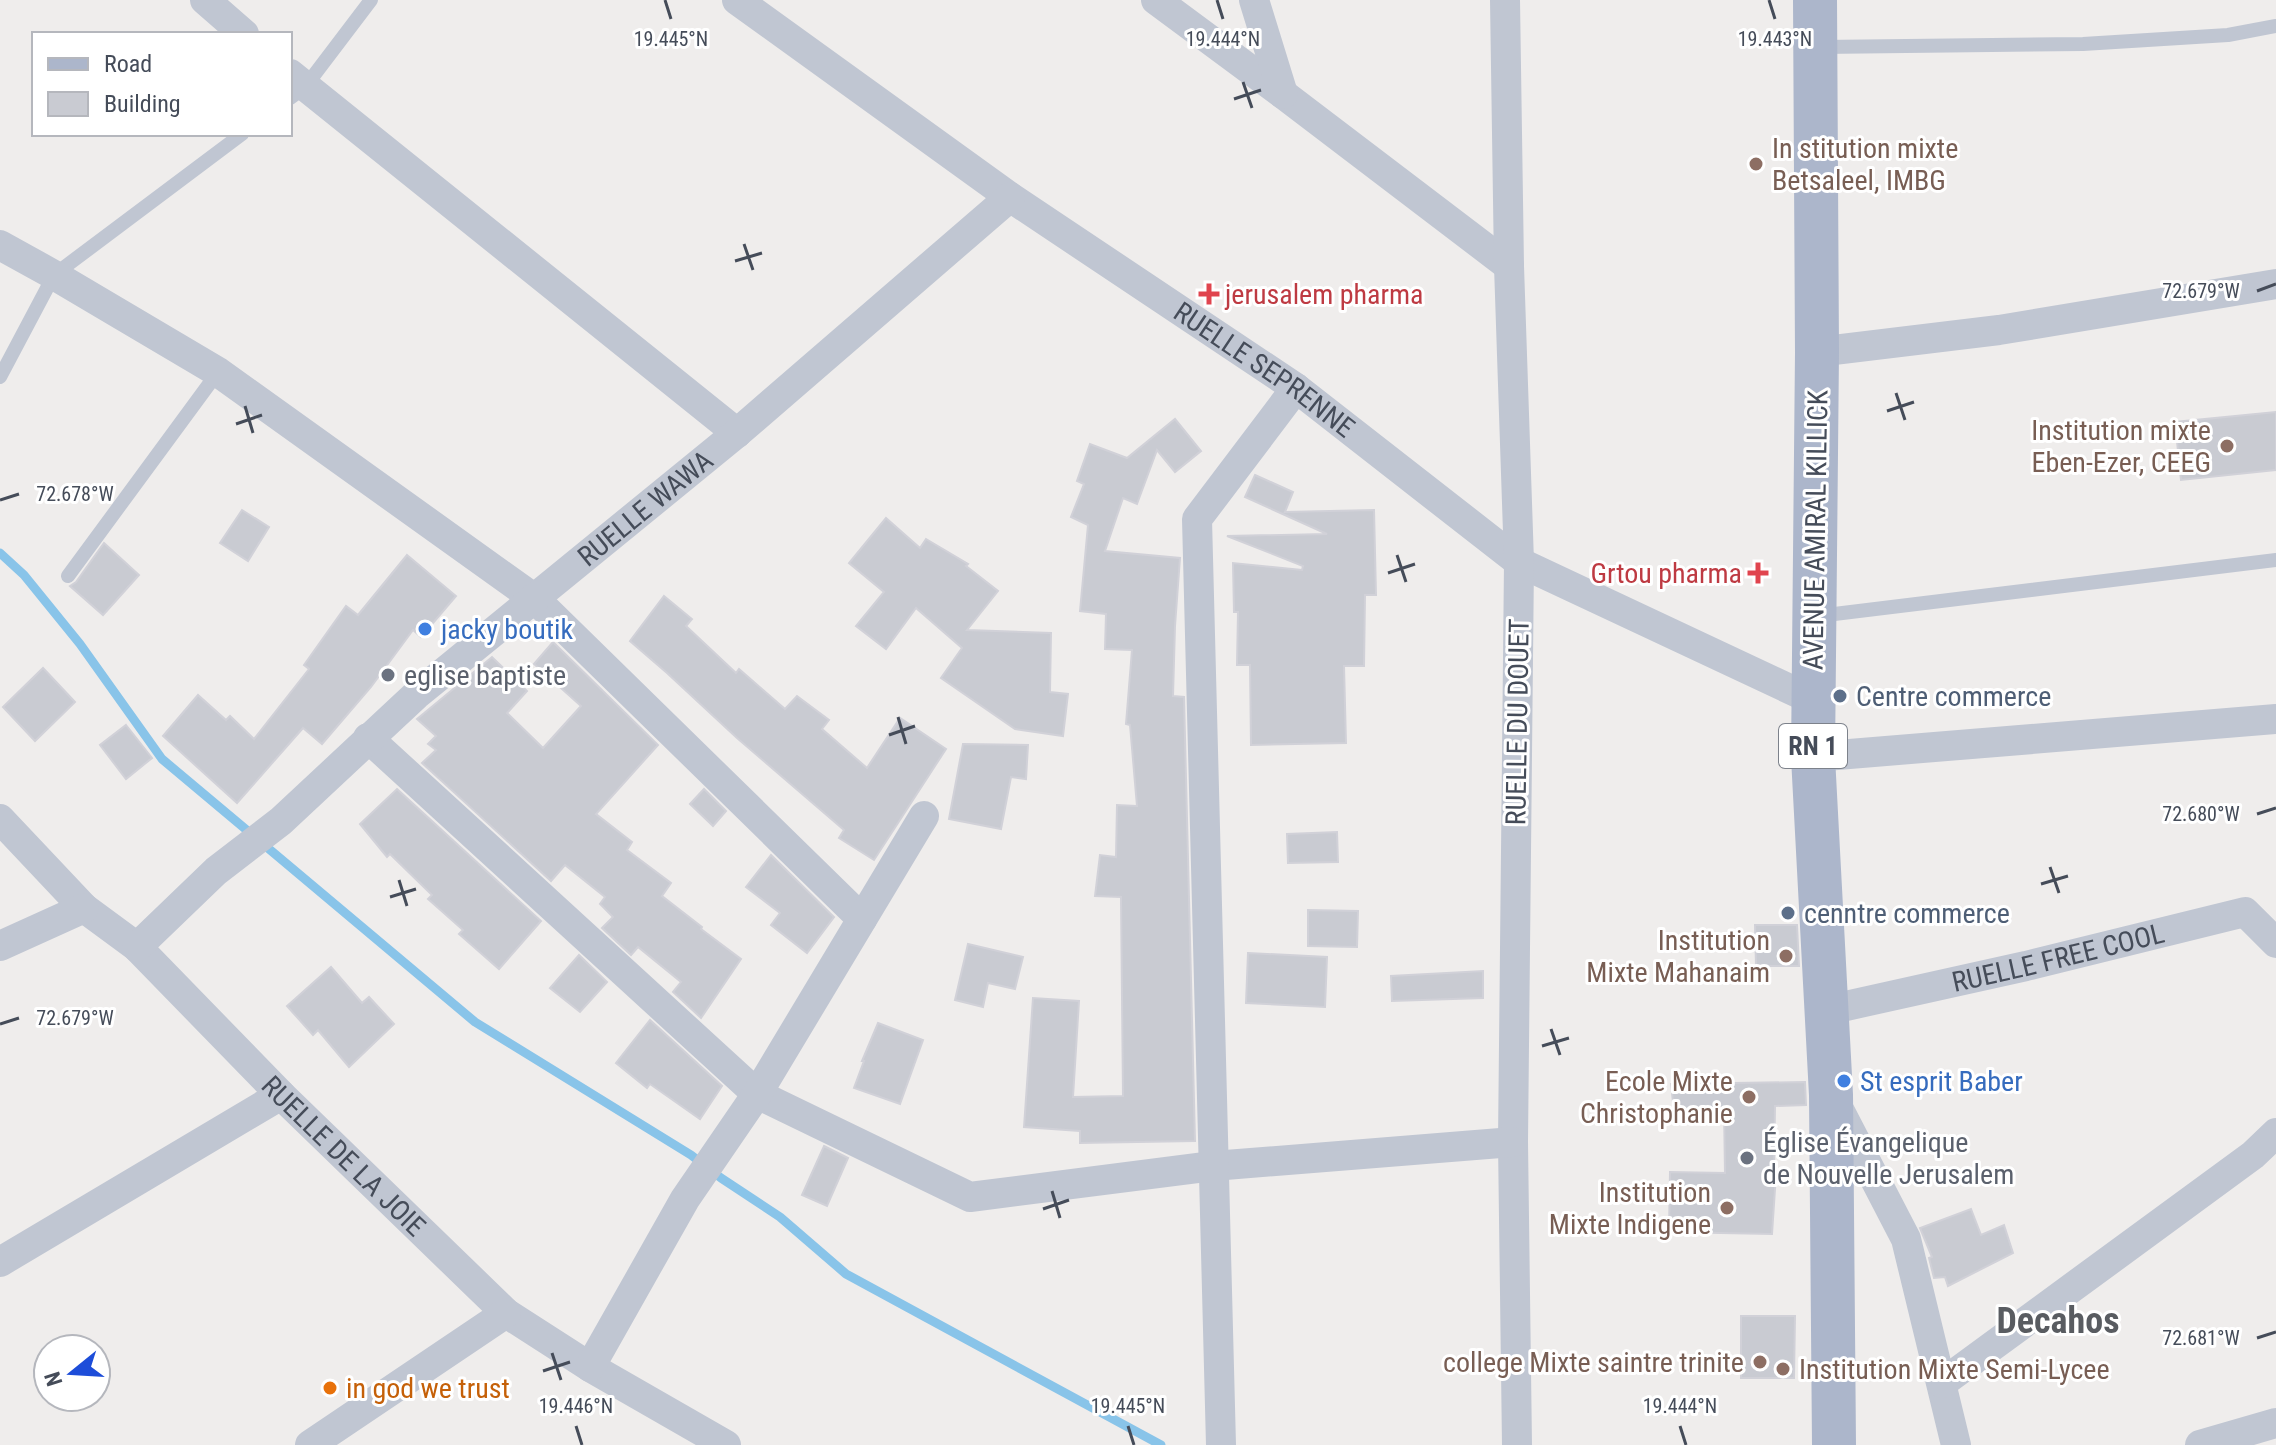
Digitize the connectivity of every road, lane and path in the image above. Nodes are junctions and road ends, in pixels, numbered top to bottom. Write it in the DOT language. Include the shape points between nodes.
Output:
graph roads {
  1 [pos="205,0"];
  2 [pos="371,0"];
  3 [pos="737,0"];
  4 [pos="1156,0"];
  5 [pos="1254,0"];
  6 [pos="1505,0"];
  7 [pos="1815,0"];
  8 [pos="2276,26"];
  9 [pos="242,32"];
  10 [pos="1816,47"];
  11 [pos="295,86"];
  12 [pos="1283,94"];
  13 [pos="239,136"];
  14 [pos="1010,197"];
  15 [pos="0,245"];
  16 [pos="1509,266"];
  17 [pos="54,275"];
  18 [pos="2276,284"];
  19 [pos="1817,352"];
  20 [pos="218,372"];
  21 [pos="0,377"];
  22 [pos="1296,388"];
  23 [pos="737,433"];
  24 [pos="2276,560"];
  25 [pos="1519,562"];
  26 [pos="68,576"];
  27 [pos="535,599"];
  28 [pos="1813,616"];
  29 [pos="1813,700"];
  30 [pos="2276,719"];
  31 [pos="368,738"];
  32 [pos="1813,757"];
  33 [pos="924,816"];
  34 [pos="0,819"];
  35 [pos="84,908"];
  36 [pos="862,919"];
  37 [pos="2276,943"];
  38 [pos="0,946"];
  39 [pos="137,947"];
  40 [pos="1828,1010"];
  41 [pos="757,1094"];
  42 [pos="281,1095"];
  43 [pos="1831,1095"];
  44 [pos="2276,1133"];
  45 [pos="1513,1142"];
  46 [pos="1213,1166"];
  47 [pos="0,1262"];
  48 [pos="506,1313"];
  49 [pos="590,1367"];
  50 [pos="1942,1383"];
  51 [pos="2276,1423"];
  52 [pos="310,1445"];
  53 [pos="726,1445"];
  54 [pos="1221,1445"];
  55 [pos="1517,1445"];
  56 [pos="1834,1445"];
  57 [pos="1956,1445"];
  58 [pos="2200,1445"];
  1 -- 9 [label="street"];
  2 -- 11 [label="lane"];
  3 -- 14 [label="street, RUELLE SEPRENNE"];
  4 -- 12 [label="street"];
  5 -- 12 [label="street"];
  6 -- 16 [label="street, RUELLE DU DOUET"];
  7 -- 10 [label="main road, RN 1"];
  8 -- 10 [label="lane" via="2228,35 2083,44"];
  10 -- 19 [label="main road, AVENUE AMIRAL KILLICK / RN 1"];
  11 -- 23 [label="street"];
  12 -- 16 [label="street"];
  13 -- 17 [label="lane"];
  14 -- 22 [label="street, RUELLE SEPRENNE"];
  14 -- 23 [label="street, RUELLE WAWA"];
  15 -- 17 [label="street"];
  16 -- 25 [label="street, RUELLE DU DOUET"];
  17 -- 20 [label="street"];
  17 -- 21 [label="lane"];
  18 -- 19 [label="street" via="1999,330"];
  19 -- 28 [label="main road, AVENUE AMIRAL KILLICK / RN 1"];
  20 -- 26 [label="lane"];
  20 -- 27 [label="street"];
  22 -- 25 [label="street, RUELLE SEPRENNE"];
  22 -- 46 [label="street" via="1197,519"];
  23 -- 27 [label="street, RUELLE WAWA"];
  24 -- 28 [label="lane"];
  25 -- 29 [label="street, RUELLE SEPRENNE"];
  25 -- 45 [label="street, RUELLE DU DOUET"];
  27 -- 31 [label="street, RUELLE WAWA"];
  27 -- 36 [label="street"];
  28 -- 29 [label="main road, AVENUE AMIRAL KILLICK / RN 1"];
  29 -- 32 [label="main road, AVENUE AMIRAL KILLICK / RN 1"];
  30 -- 32 [label="street"];
  31 -- 39 [label="street, RUELLE WAWA"];
  31 -- 41 [label="street"];
  32 -- 40 [label="main road, AVENUE AMIRAL KILLICK / RN 1"];
  33 -- 36 [label="street"];
  34 -- 35 [label="street, RUELLE DE LA JOIE"];
  35 -- 38 [label="street"];
  35 -- 39 [label="street, RUELLE DE LA JOIE"];
  36 -- 41 [label="street"];
  37 -- 40 [label="street, RUELLE FREE COOL" via="2245,912"];
  39 -- 42 [label="street, RUELLE DE LA JOIE"];
  40 -- 43 [label="main road, AVENUE AMIRAL KILLICK / RN 1"];
  41 -- 46 [label="street" via="970,1197"];
  41 -- 49 [label="street" via="685,1199"];
  42 -- 47 [label="street"];
  42 -- 48 [label="street, RUELLE DE LA JOIE"];
  43 -- 50 [label="street" via="1906,1239"];
  43 -- 56 [label="main road, AVENUE AMIRAL KILLICK / RN 1"];
  44 -- 50 [label="street"];
  45 -- 46 [label="street"];
  45 -- 55 [label="street, RUELLE DU DOUET"];
  46 -- 54 [label="street"];
  48 -- 49 [label="street, RUELLE DE LA JOIE"];
  48 -- 52 [label="street"];
  49 -- 53 [label="street, RUELLE DE LA JOIE"];
  50 -- 57 [label="street"];
  51 -- 58 [label="street"];
}
